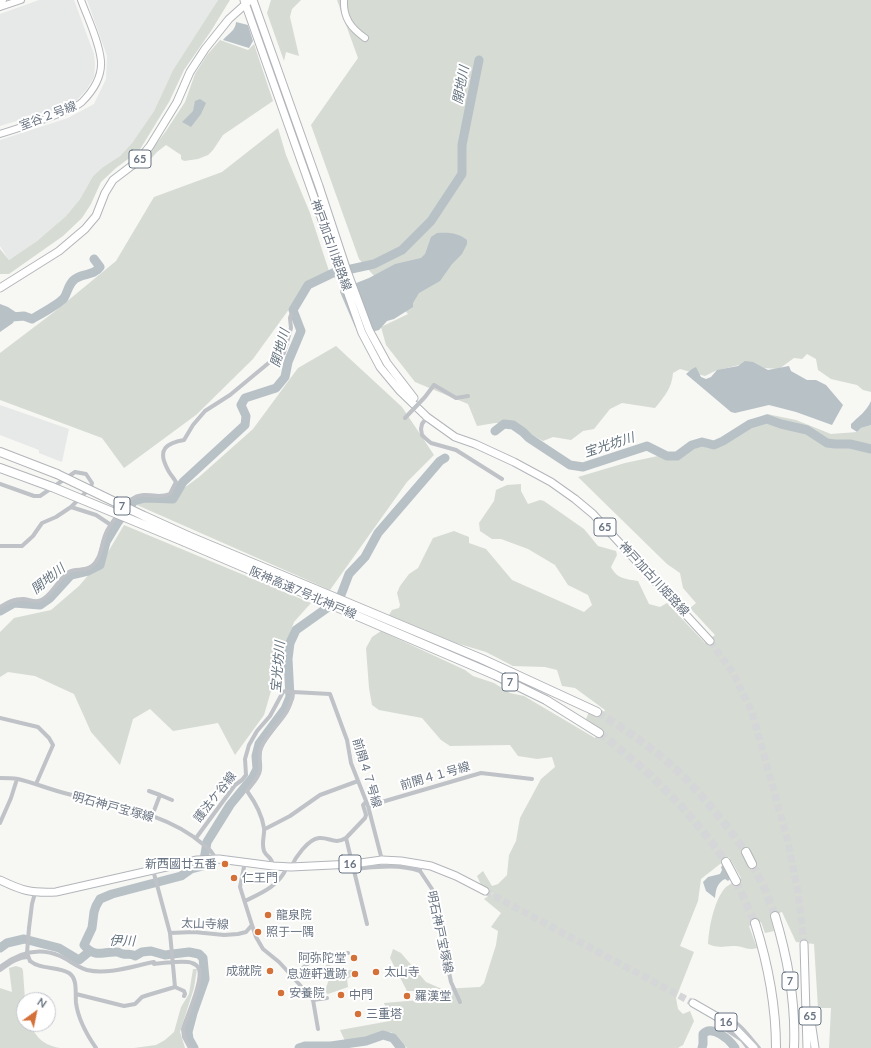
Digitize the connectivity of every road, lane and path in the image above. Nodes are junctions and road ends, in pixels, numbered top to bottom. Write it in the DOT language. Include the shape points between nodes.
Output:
graph roads {
  1 [pos="3,0"];
  2 [pos="21,0"];
  3 [pos="81,0"];
  4 [pos="344,0"];
  5 [pos="0,1"];
  6 [pos="248,1"];
  7 [pos="0,7"];
  8 [pos="365,38"];
  9 [pos="0,134"];
  10 [pos="0,288"];
  11 [pos="292,315"];
  12 [pos="371,342"];
  13 [pos="468,396"];
  14 [pos="427,417"];
  15 [pos="405,418"];
  16 [pos="475,444"];
  17 [pos="0,446"];
  18 [pos="0,452"];
  19 [pos="27,462"];
  20 [pos="0,468"];
  21 [pos="0,474"];
  22 [pos="502,479"];
  23 [pos="0,484"];
  24 [pos="51,488"];
  25 [pos="71,507"];
  26 [pos="111,525"];
  27 [pos="187,539"];
  28 [pos="0,546"];
  29 [pos="0,607"];
  30 [pos="418,637"];
  31 [pos="710,641"];
  32 [pos="292,692"];
  33 [pos="597,712"];
  34 [pos="0,718"];
  35 [pos="599,733"];
  36 [pos="0,778"];
  37 [pos="17,779"];
  38 [pos="532,779"];
  39 [pos="358,781"];
  40 [pos="36,784"];
  41 [pos="149,791"];
  42 [pos="160,795"];
  43 [pos="172,800"];
  44 [pos="366,802"];
  45 [pos="368,806"];
  46 [pos="152,816"];
  47 [pos="0,823"];
  48 [pos="264,829"];
  49 [pos="196,838"];
  50 [pos="346,838"];
  51 [pos="746,852"];
  52 [pos="208,859"];
  53 [pos="382,860"];
  54 [pos="245,862"];
  55 [pos="726,862"];
  56 [pos="752,864"];
  57 [pos="273,866"];
  58 [pos="353,866"];
  59 [pos="289,867"];
  60 [pos="420,867"];
  61 [pos="154,872"];
  62 [pos="0,880"];
  63 [pos="736,881"];
  64 [pos="486,891"];
  65 [pos="35,893"];
  66 [pos="245,901"];
  67 [pos="775,916"];
  68 [pos="755,923"];
  69 [pos="367,924"];
  70 [pos="252,925"];
  71 [pos="170,933"];
  72 [pos="804,944"];
  73 [pos="348,953"];
  74 [pos="29,959"];
  75 [pos="173,962"];
  76 [pos="0,966"];
  77 [pos="0,970"];
  78 [pos="292,976"];
  79 [pos="805,984"];
  80 [pos="175,987"];
  81 [pos="76,994"];
  82 [pos="184,996"];
  83 [pos="327,998"];
  84 [pos="313,1000"];
  85 [pos="460,1002"];
  86 [pos="693,1002"];
  87 [pos="318,1029"];
  88 [pos="96,1048"];
  89 [pos="190,1048"];
  90 [pos="748,1048"];
  91 [pos="754,1048"];
  92 [pos="759,1048"];
  93 [pos="776,1048"];
  94 [pos="794,1048"];
  95 [pos="807,1048"];
  96 [pos="815,1048"];
  1 -- 5 [label="street"];
  2 -- 7 [label="street"];
  3 -- 9 [label="street, 室谷２号線" via="101,62 99,77 93,90 75,106"];
  4 -- 8 [label="street" via="348,24"];
  6 -- 10 [label="main road, 神戸加古川姫路線 / 65" via="229,19 205,49 150,146 138,161 113,180 104,193 96,216 85,229 59,251"];
  6 -- 12 [label="main road, 神戸加古川姫路線 / 65" via="337,254 362,333"];
  11 -- 26 [label="street" via="284,353 205,411 184,440 168,445 163,453 167,469 176,482 170,494 163,497 142,494 132,499"];
  12 -- 14 [label="main road, 神戸加古川姫路線 / 65" via="380,367"];
  12 -- 16 [label="main road, 神戸加古川姫路線 / 65" via="410,394 431,415"];
  13 -- 15 [label="street, bridge" via="456,398 434,385"];
  14 -- 16 [label="main road, 神戸加古川姫路線 / 65" via="455,437"];
  14 -- 22 [label="street" via="421,429 422,434 431,443 456,450"];
  16 -- 31 [label="main road, 神戸加古川姫路線 / 65" via="551,482 593,514"];
  17 -- 19 [label="highway"];
  18 -- 19 [label="highway, 阪神高速7号北神戸線 / 7"];
  19 -- 27 [label="highway, 阪神高速7号北神戸線 / 7, bridge" via="57,474"];
  20 -- 24 [label="highway"];
  21 -- 24 [label="highway"];
  23 -- 25 [label="street" via="40,496 76,472 86,474 92,483 91,487"];
  24 -- 27 [label="highway, 阪神高速7号北神戸線 / 7, bridge"];
  25 -- 26 [label="street" via="96,515"];
  25 -- 28 [label="street" via="42,523 22,546"];
  26 -- 29 [label="street" via="102,543 99,557 88,569 70,572 39,601 12,600"];
  27 -- 30 [label="highway, 阪神高速7号北神戸線 / 7"];
  30 -- 33 [label="highway, 阪神高速7号北神戸線 / 7" via="482,659"];
  30 -- 35 [label="highway, 阪神高速7号北神戸線 / 7" via="533,694"];
  32 -- 49 [label="street, 護法ケ谷線" via="283,692 270,716 257,731 245,758 246,775 235,785"];
  34 -- 40 [label="street" via="38,727 53,745"];
  36 -- 37 [label="street, 明石神戸宝塚線"];
  37 -- 40 [label="street, 明石神戸宝塚線"];
  37 -- 47 [label="street"];
  38 -- 45 [label="street, 前開４１号線" via="481,773"];
  39 -- 44 [label="street, 前開４７号線"];
  39 -- 48 [label="street" via="320,795 290,816"];
  39 -- 48 [label="street, 前開４７号線" via="351,763 347,740 330,694 293,692 285,715 260,749 260,772 247,791 257,807"];
  40 -- 46 [label="street, 明石神戸宝塚線"];
  41 -- 42 [label="street"];
  42 -- 43 [label="street"];
  42 -- 46 [label="street"];
  44 -- 45 [label="street, 前開４７号線"];
  44 -- 50 [label="street" via="363,805 365,818"];
  45 -- 53 [label="street, 前開４７号線"];
  46 -- 49 [label="street, 明石神戸宝塚線"];
  48 -- 57 [label="street" via="264,852 272,860"];
  49 -- 52 [label="street, 明石神戸宝塚線" via="213,853"];
  50 -- 58 [label="street"];
  50 -- 59 [label="street" via="339,842 315,839 300,852"];
  51 -- 56 [label="highway"];
  52 -- 54 [label="main road, 16"];
  52 -- 61 [label="main road, 16"];
  53 -- 58 [label="main road, 16"];
  53 -- 60 [label="main road, 16" via="401,861"];
  54 -- 57 [label="main road, 16"];
  54 -- 66 [label="street" via="240,887"];
  55 -- 63 [label="highway"];
  57 -- 59 [label="main road, 16"];
  58 -- 59 [label="main road, 16"];
  58 -- 60 [label="street"];
  58 -- 69 [label="street"];
  59 -- 66 [label="street" via="274,886"];
  60 -- 64 [label="main road, 16" via="431,866"];
  60 -- 85 [label="street, 明石神戸宝塚線" via="432,889 451,982"];
  61 -- 65 [label="main road, 16" via="56,892"];
  61 -- 71 [label="street"];
  62 -- 65 [label="main road, 16"];
  65 -- 74 [label="street, bridge" via="29,928"];
  66 -- 70 [label="street"];
  67 -- 94 [label="highway, 7" via="792,995"];
  68 -- 93 [label="highway, 7" via="769,971 774,1000"];
  70 -- 71 [label="street, 太山寺線" via="246,932 238,934"];
  70 -- 78 [label="street" via="263,949"];
  71 -- 75 [label="street"];
  72 -- 79 [label="main road, 65"];
  73 -- 78 [label="street" via="323,955"];
  74 -- 77 [label="street" via="22,957"];
  74 -- 81 [label="street" via="35,965 69,973 74,980"];
  75 -- 76 [label="street" via="154,962 98,971 87,970 60,956 42,951 24,953"];
  75 -- 80 [label="street"];
  75 -- 89 [label="street" via="192,963 199,970 198,984 183,1029"];
  78 -- 84 [label="street"];
  79 -- 95 [label="main road, 65"];
  79 -- 96 [label="main road, 65"];
  80 -- 81 [label="street" via="142,997 135,1004 124,1006"];
  80 -- 82 [label="street" via="184,991"];
  81 -- 88 [label="street" via="79,1018"];
  83 -- 84 [label="street"];
  84 -- 87 [label="street"];
  86 -- 91 [label="main road, 16" via="733,1026"];
  90 -- 92 [label="street, bridge" via="742,1040 721,1025 726,1018 740,1027"];
}
